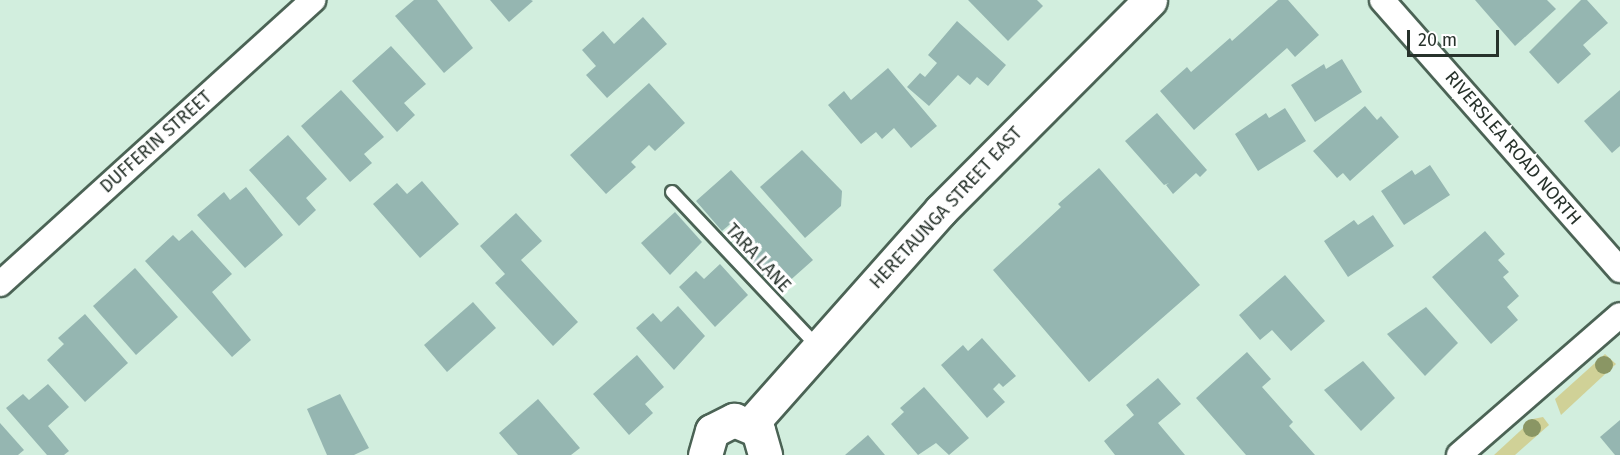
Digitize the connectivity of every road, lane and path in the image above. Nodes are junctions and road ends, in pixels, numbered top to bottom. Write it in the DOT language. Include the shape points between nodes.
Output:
graph roads {
  1 [pos="313,0"];
  2 [pos="1150,0"];
  3 [pos="1382,0"];
  4 [pos="672,192"];
  5 [pos="1620,270"];
  6 [pos="0,284"];
  7 [pos="1620,315"];
  8 [pos="819,348"];
  9 [pos="751,424"];
  10 [pos="705,455"];
  11 [pos="765,455"];
  12 [pos="1459,455"];
  1 -- 6 [label="street, DUFFERIN STREET"];
  2 -- 8 [label="main road, HERETAUNGA STREET EAST" via="941,210"];
  3 -- 5 [label="street, RIVERSLEA ROAD NORTH"];
  4 -- 8 [label="lane, TARA LANE"];
  7 -- 12 [label="street"];
  8 -- 9 [label="main road, HERETAUNGA STREET EAST"];
  9 -- 10 [label="main road" via="734,420 718,426 707,438"];
  9 -- 11 [label="main road" via="764,438"];
}
